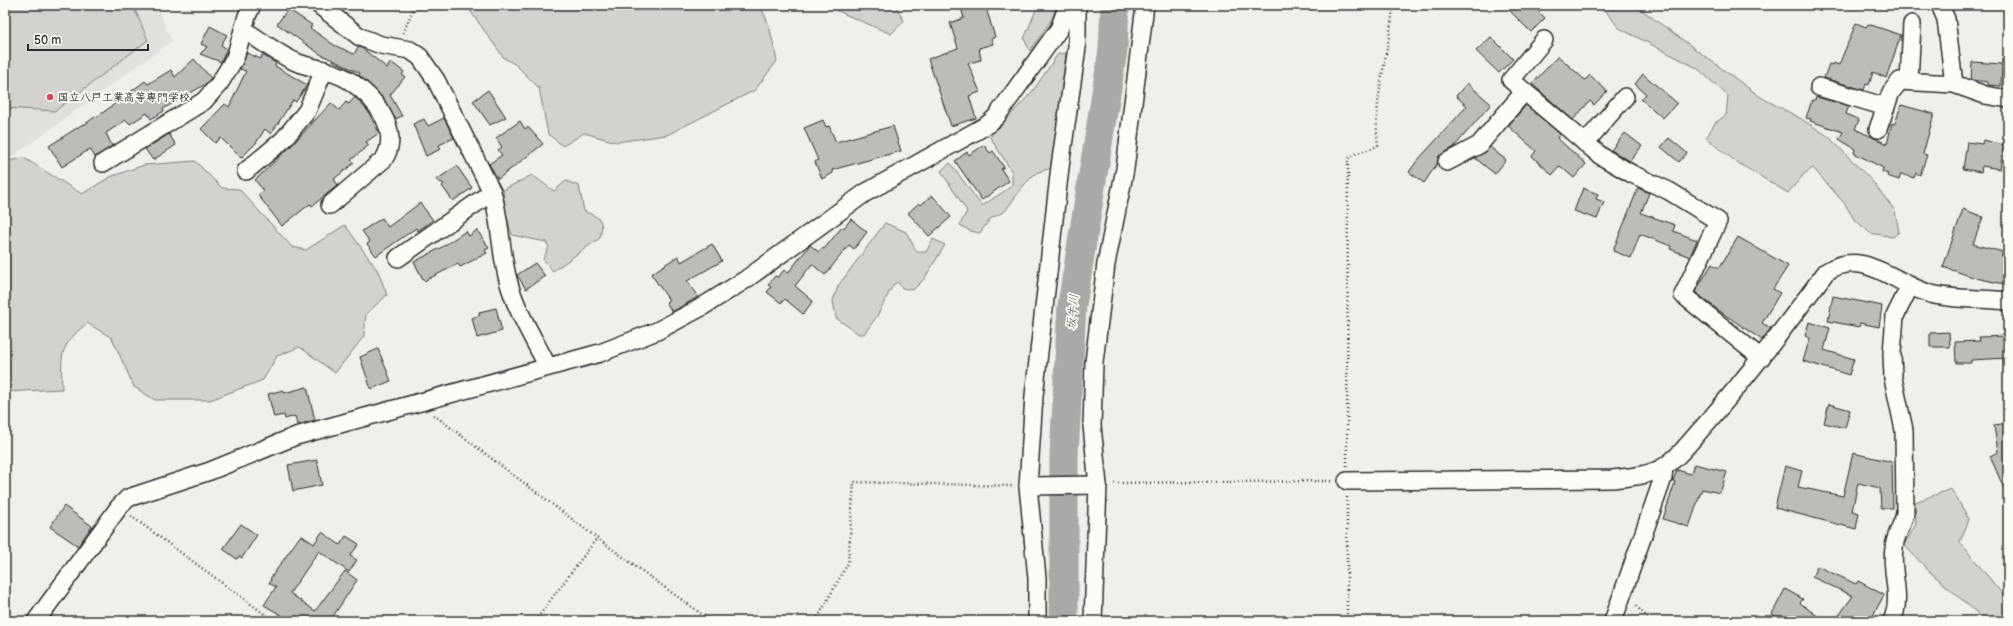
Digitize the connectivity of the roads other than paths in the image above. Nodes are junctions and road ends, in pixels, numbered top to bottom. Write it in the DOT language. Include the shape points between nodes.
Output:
graph roads {
  1 [pos="252,5"];
  2 [pos="319,5"];
  3 [pos="1068,5"];
  4 [pos="1077,5"];
  5 [pos="1145,5"];
  6 [pos="1940,5"];
  7 [pos="1912,24"];
  8 [pos="244,30"];
  9 [pos="1544,40"];
  10 [pos="324,70"];
  11 [pos="1909,81"];
  12 [pos="1954,84"];
  13 [pos="1819,87"];
  14 [pos="1524,92"];
  15 [pos="1625,97"];
  16 [pos="2008,99"];
  17 [pos="1886,107"];
  18 [pos="1878,129"];
  19 [pos="1585,143"];
  20 [pos="1447,162"];
  21 [pos="103,163"];
  22 [pos="246,171"];
  23 [pos="492,192"];
  24 [pos="330,205"];
  25 [pos="398,258"];
  26 [pos="1910,286"];
  27 [pos="2008,301"];
  28 [pos="1761,358"];
  29 [pos="548,367"];
  30 [pos="1664,467"];
  31 [pos="1347,481"];
  32 [pos="1092,485"];
  33 [pos="1036,486"];
  34 [pos="36,621"];
  35 [pos="1037,621"];
  36 [pos="1094,621"];
  37 [pos="1613,621"];
  38 [pos="1892,621"];
  1 -- 8 [label="street" via="246,16"];
  2 -- 23 [label="street" via="360,37 381,45 410,50 420,57 436,80"];
  3 -- 29 [label="street" via="1059,28 996,117 987,125 865,193 745,280 657,332 600,353"];
  4 -- 33 [label="street" via="1077,47 1060,167 1034,396"];
  5 -- 32 [label="street" via="1125,169 1106,264 1094,362"];
  6 -- 12 [label="street" via="1946,19"];
  7 -- 11 [label="street"];
  8 -- 10 [label="street" via="295,62"];
  8 -- 21 [label="street" via="235,58 219,84 204,101"];
  9 -- 14 [label="street" via="1511,80"];
  10 -- 22 [label="street" via="307,111 283,140"];
  10 -- 24 [label="street" via="350,81 380,109 389,130 390,150 384,159"];
  11 -- 12 [label="street"];
  11 -- 17 [label="street" via="1900,81 1895,85"];
  12 -- 16 [label="street" via="1985,95"];
  13 -- 17 [label="street"];
  14 -- 19 [label="street"];
  14 -- 20 [label="street" via="1479,145"];
  15 -- 19 [label="street"];
  17 -- 18 [label="street"];
  19 -- 28 [label="street" via="1601,156 1669,191 1718,221 1683,295"];
  23 -- 25 [label="street"];
  23 -- 29 [label="street" via="498,210 501,248 509,282 519,310"];
  26 -- 27 [label="street" via="1932,294"];
  26 -- 28 [label="street" via="1869,266 1853,262 1837,264 1826,272"];
  26 -- 38 [label="street" via="1895,316 1893,346 1893,378 1904,430 1906,513 1893,550 1898,598 1897,611"];
  28 -- 30 [label="street"];
  29 -- 34 [label="street" via="296,436 210,471 128,498 119,506"];
  30 -- 31 [label="street" via="1653,472 1612,479"];
  30 -- 37 [label="street" via="1663,478"];
  32 -- 33 [label="street"];
  32 -- 36 [label="street"];
  33 -- 35 [label="street"];
}
